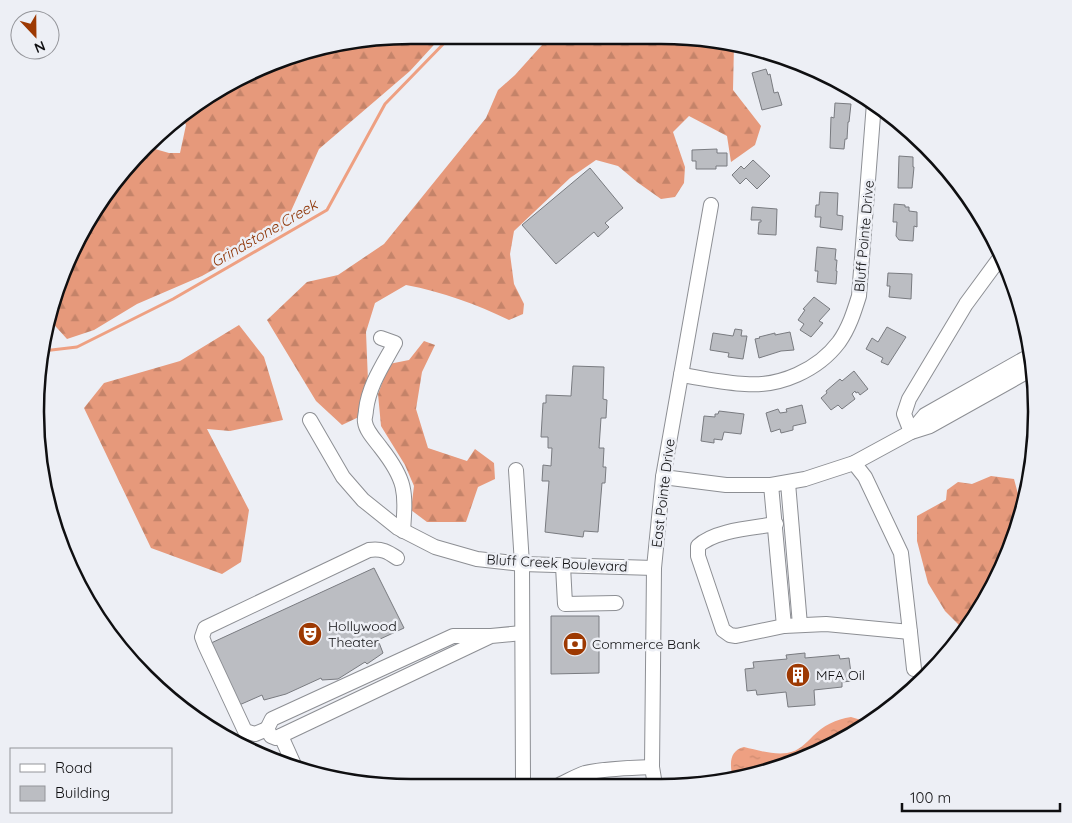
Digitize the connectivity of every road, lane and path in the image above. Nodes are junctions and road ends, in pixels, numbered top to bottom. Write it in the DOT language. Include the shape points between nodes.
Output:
graph roads {
  1 [pos="873,112"];
  2 [pos="710,205"];
  3 [pos="996,263"];
  4 [pos="381,338"];
  5 [pos="1024,360"];
  6 [pos="1026,372"];
  7 [pos="681,375"];
  8 [pos="310,420"];
  9 [pos="911,432"];
  10 [pos="854,462"];
  11 [pos="516,470"];
  12 [pos="663,477"];
  13 [pos="788,483"];
  14 [pos="772,485"];
  15 [pos="776,524"];
  16 [pos="403,531"];
  17 [pos="398,558"];
  18 [pos="522,564"];
  19 [pos="563,566"];
  20 [pos="654,568"];
  21 [pos="616,603"];
  22 [pos="800,624"];
  23 [pos="784,626"];
  24 [pos="910,632"];
  25 [pos="522,633"];
  26 [pos="491,636"];
  27 [pos="914,669"];
  28 [pos="267,729"];
  29 [pos="280,736"];
  30 [pos="291,759"];
  31 [pos="652,767"];
  32 [pos="523,779"];
  33 [pos="573,779"];
  34 [pos="653,779"];
  1 -- 7 [label="street, Bluff Pointe Drive" via="859,296 852,319 839,342 824,358 801,373 774,383 746,384"];
  2 -- 7 [label="street, East Pointe Drive"];
  3 -- 9 [label="street" via="966,304 910,399 904,414"];
  4 -- 16 [label="street" via="395,343 371,387 365,422 404,487"];
  5 -- 9 [label="street" via="925,415"];
  6 -- 9 [label="street" via="930,426"];
  7 -- 12 [label="street, East Pointe Drive"];
  8 -- 16 [label="street, Bluff Creek Boulevard" via="343,476 363,500"];
  9 -- 10 [label="street"];
  10 -- 13 [label="street"];
  10 -- 24 [label="street" via="865,477 901,553"];
  11 -- 18 [label="street"];
  12 -- 14 [label="street" via="726,485"];
  12 -- 20 [label="street, East Pointe Drive"];
  13 -- 14 [label="street"];
  13 -- 22 [label="street"];
  14 -- 15 [label="street"];
  15 -- 23 [label="street"];
  15 -- 23 [label="street" via="704,540 698,546 698,556 723,630 736,636"];
  16 -- 18 [label="street, Bluff Creek Boulevard" via="434,547 476,558"];
  17 -- 28 [label="street" via="387,551 370,550 205,628 202,637 205,645 245,731 255,734"];
  18 -- 19 [label="street, Bluff Creek Boulevard"];
  18 -- 25 [label="street"];
  19 -- 20 [label="street, Bluff Creek Boulevard"];
  19 -- 21 [label="street" via="565,604"];
  20 -- 31 [label="street, East Pointe Drive"];
  22 -- 23 [label="street"];
  22 -- 24 [label="street"];
  24 -- 27 [label="street"];
  25 -- 26 [label="street"];
  25 -- 32 [label="street"];
  26 -- 28 [label="street" via="453,636 272,719"];
  26 -- 29 [label="street"];
  28 -- 29 [label="street" via="271,736"];
  29 -- 30 [label="street"];
  31 -- 33 [label="street" via="618,768"];
  31 -- 34 [label="street, East Pointe Drive"];
}
